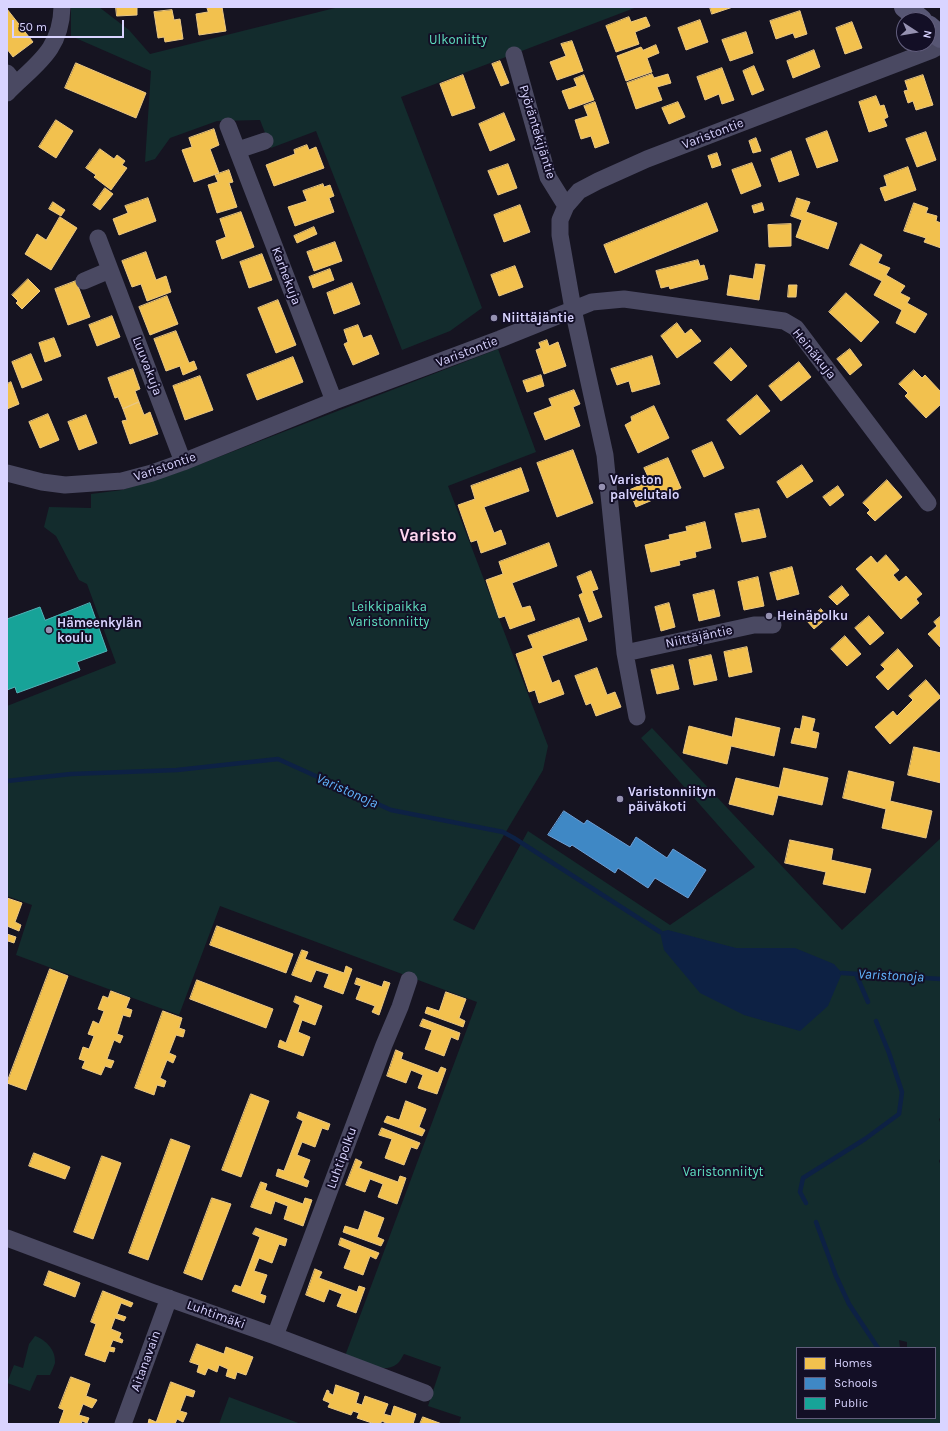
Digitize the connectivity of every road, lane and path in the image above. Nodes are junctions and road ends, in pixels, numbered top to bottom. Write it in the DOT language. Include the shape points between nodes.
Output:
graph roads {
  1 [pos="62,7"];
  2 [pos="941,45"];
  3 [pos="514,55"];
  4 [pos="10,83"];
  5 [pos="228,126"];
  6 [pos="265,141"];
  7 [pos="238,150"];
  8 [pos="566,206"];
  9 [pos="98,238"];
  10 [pos="110,270"];
  11 [pos="84,280"];
  12 [pos="572,309"];
  13 [pos="334,401"];
  14 [pos="183,462"];
  15 [pos="7,474"];
  16 [pos="928,503"];
  17 [pos="773,625"];
  18 [pos="624,653"];
  19 [pos="637,717"];
  20 [pos="409,980"];
  21 [pos="7,1238"];
  22 [pos="169,1298"];
  23 [pos="275,1336"];
  24 [pos="425,1393"];
  25 [pos="123,1424"];
  1 -- 4 [label="street" via="56,39 48,52 33,70"];
  2 -- 8 [label="street, Varistontie" via="647,159 579,191"];
  3 -- 8 [label="street, Pyöräntekijäntie" via="548,177"];
  5 -- 7 [label="street, Karhekuja"];
  6 -- 7 [label="street"];
  7 -- 13 [label="street, Karhekuja"];
  8 -- 12 [label="street, Varistontie" via="560,220 560,235"];
  9 -- 10 [label="street, Luuvakuja"];
  10 -- 11 [label="street"];
  10 -- 14 [label="street, Luuvakuja"];
  12 -- 13 [label="street, Varistontie" via="493,342"];
  12 -- 16 [label="street, Heinäkuja" via="592,302 624,298 784,321 796,328"];
  12 -- 18 [label="street" via="605,455"];
  13 -- 14 [label="street, Varistontie"];
  14 -- 15 [label="street, Varistontie" via="122,481 82,485 47,483"];
  17 -- 18 [label="street, Niittäjäntie" via="754,625"];
  18 -- 19 [label="street"];
  20 -- 23 [label="street, Luhtipolku"];
  21 -- 22 [label="street, Luhtimäki"];
  22 -- 23 [label="street, Luhtimäki"];
  22 -- 25 [label="street, Aitanavain"];
  23 -- 24 [label="street, Luhtimäki"];
}
